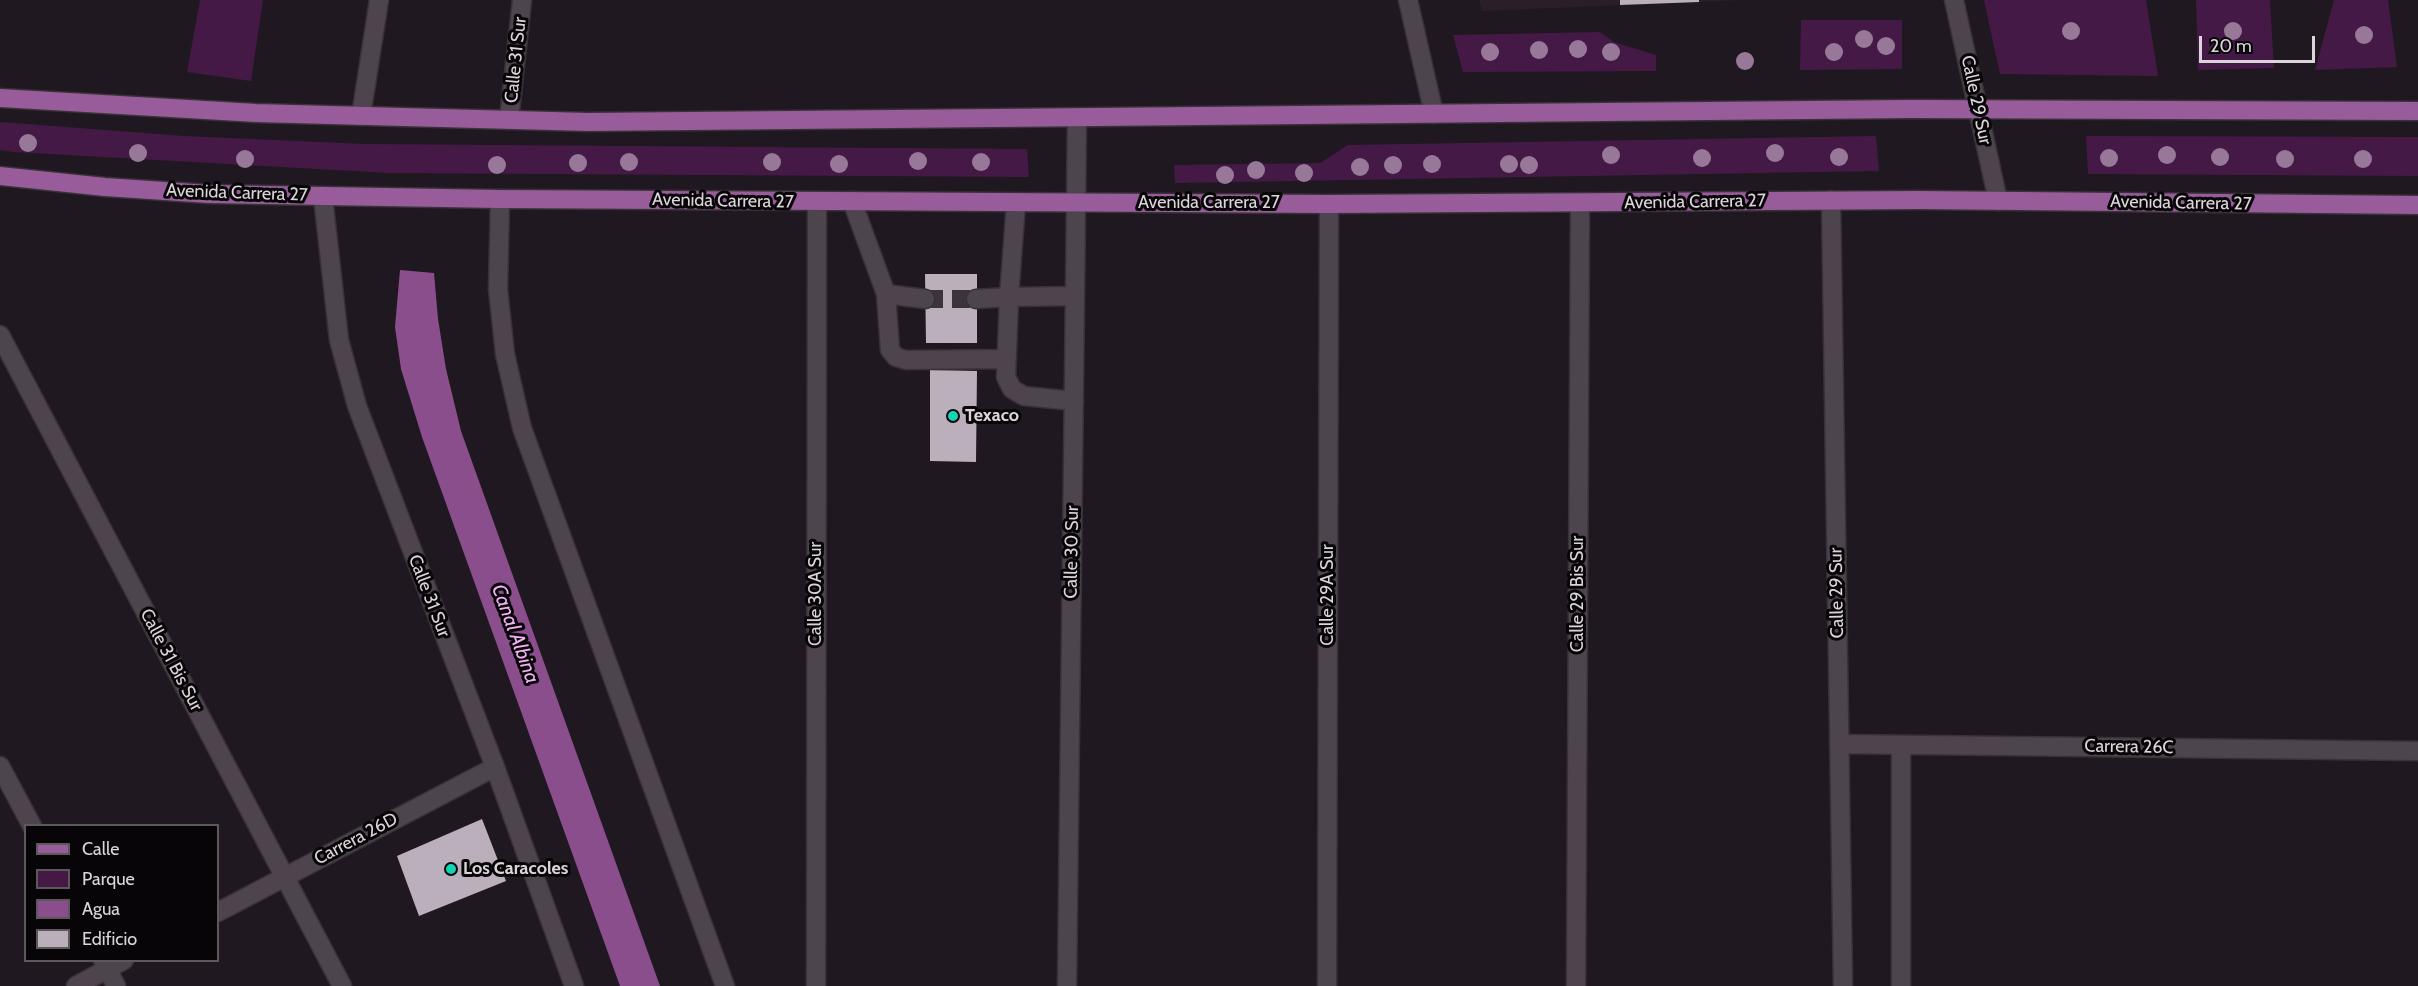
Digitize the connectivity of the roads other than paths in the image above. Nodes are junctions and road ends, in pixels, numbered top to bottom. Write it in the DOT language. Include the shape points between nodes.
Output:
graph roads {
  1 [pos="379,0"];
  2 [pos="522,0"];
  3 [pos="1408,0"];
  4 [pos="1954,0"];
  5 [pos="0,98"];
  6 [pos="1979,110"];
  7 [pos="2418,111"];
  8 [pos="1434,114"];
  9 [pos="361,116"];
  10 [pos="1077,118"];
  11 [pos="509,120"];
  12 [pos="0,176"];
  13 [pos="323,197"];
  14 [pos="500,199"];
  15 [pos="1831,200"];
  16 [pos="852,201"];
  17 [pos="1998,201"];
  18 [pos="817,202"];
  19 [pos="1076,202"];
  20 [pos="1016,203"];
  21 [pos="1580,203"];
  22 [pos="1329,204"];
  23 [pos="2418,205"];
  24 [pos="886,294"];
  25 [pos="1075,296"];
  26 [pos="1009,297"];
  27 [pos="925,299"];
  28 [pos="976,299"];
  29 [pos="0,335"];
  30 [pos="1007,359"];
  31 [pos="1074,401"];
  32 [pos="1839,744"];
  33 [pos="1901,745"];
  34 [pos="2418,751"];
  35 [pos="0,766"];
  36 [pos="495,767"];
  37 [pos="31,824"];
  38 [pos="285,876"];
  39 [pos="219,911"];
  40 [pos="105,965"];
  41 [pos="76,986"];
  42 [pos="116,986"];
  43 [pos="342,986"];
  44 [pos="573,986"];
  45 [pos="725,986"];
  46 [pos="816,986"];
  47 [pos="1067,986"];
  48 [pos="1327,986"];
  49 [pos="1576,986"];
  50 [pos="1843,986"];
  51 [pos="1901,986"];
  1 -- 9 [label="street"];
  2 -- 11 [label="street, Calle 31 Sur"];
  3 -- 8 [label="street"];
  4 -- 6 [label="street, Calle 29 Sur"];
  5 -- 9 [label="main road"];
  6 -- 7 [label="main road"];
  6 -- 8 [label="main road"];
  6 -- 17 [label="street, Calle 29 Sur"];
  8 -- 10 [label="main road"];
  9 -- 11 [label="main road"];
  10 -- 11 [label="main road"];
  10 -- 19 [label="street, Calle 30 Sur"];
  12 -- 13 [label="main road, Avenida Carrera 27" via="105,187"];
  13 -- 14 [label="main road, Avenida Carrera 27"];
  13 -- 36 [label="street, Calle 31 Sur" via="339,340 357,406"];
  14 -- 18 [label="main road, Avenida Carrera 27"];
  14 -- 45 [label="street" via="498,289 505,354 522,428"];
  15 -- 17 [label="main road, Avenida Carrera 27"];
  15 -- 21 [label="main road, Avenida Carrera 27"];
  15 -- 32 [label="street, Calle 29 Sur"];
  16 -- 18 [label="main road, Avenida Carrera 27"];
  16 -- 20 [label="main road, Avenida Carrera 27"];
  16 -- 24 [label="street"];
  17 -- 23 [label="main road, Avenida Carrera 27"];
  18 -- 46 [label="street, Calle 30A Sur"];
  19 -- 20 [label="main road, Avenida Carrera 27"];
  19 -- 22 [label="main road, Avenida Carrera 27"];
  19 -- 25 [label="street, Calle 30 Sur"];
  20 -- 26 [label="street"];
  21 -- 22 [label="main road, Avenida Carrera 27"];
  21 -- 49 [label="street, Calle 29 Bis Sur"];
  22 -- 48 [label="street, Calle 29A Sur"];
  24 -- 27 [label="street"];
  24 -- 30 [label="street" via="890,350 896,357"];
  25 -- 26 [label="street"];
  25 -- 31 [label="street, Calle 30 Sur"];
  26 -- 28 [label="street"];
  26 -- 30 [label="street"];
  29 -- 38 [label="street, Calle 31 Bis Sur"];
  30 -- 31 [label="street" via="1006,377 1011,389 1024,396"];
  31 -- 47 [label="street, Calle 30 Sur"];
  32 -- 33 [label="street, Carrera 26C"];
  32 -- 50 [label="street, Calle 29 Sur"];
  33 -- 34 [label="street, Carrera 26C"];
  33 -- 51 [label="street"];
  35 -- 37 [label="street"];
  36 -- 38 [label="street, Carrera 26D"];
  36 -- 44 [label="street, Calle 31 Sur"];
  38 -- 39 [label="street, Carrera 26D"];
  38 -- 43 [label="street, Calle 31 Bis Sur"];
  40 -- 41 [label="street"];
  40 -- 42 [label="street"];
}
